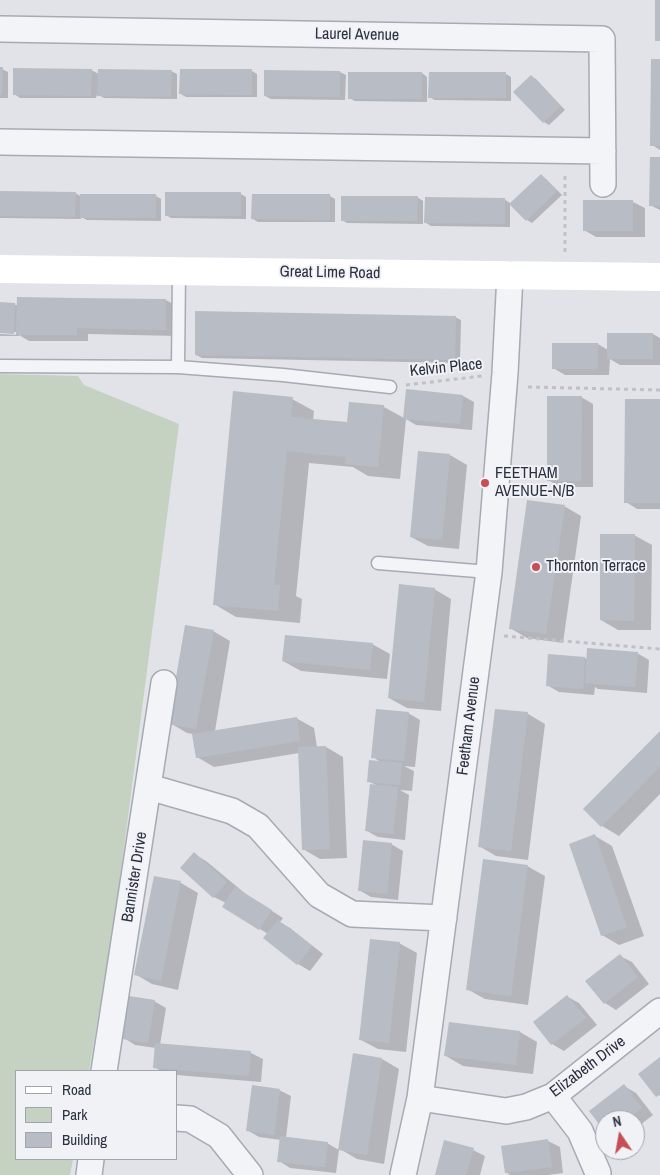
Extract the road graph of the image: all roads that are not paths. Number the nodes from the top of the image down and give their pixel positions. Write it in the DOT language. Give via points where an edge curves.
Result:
graph roads {
  1 [pos="0,29"];
  2 [pos="0,142"];
  3 [pos="603,151"];
  4 [pos="603,184"];
  5 [pos="0,269"];
  6 [pos="179,271"];
  7 [pos="510,275"];
  8 [pos="660,276"];
  9 [pos="0,366"];
  10 [pos="178,367"];
  11 [pos="390,386"];
  12 [pos="378,563"];
  13 [pos="489,572"];
  14 [pos="164,682"];
  15 [pos="148,787"];
  16 [pos="444,918"];
  17 [pos="660,1011"];
  18 [pos="104,1070"];
  19 [pos="552,1096"];
  20 [pos="420,1098"];
  21 [pos="178,1118"];
  22 [pos="91,1160"];
  23 [pos="89,1175"];
  24 [pos="250,1175"];
  25 [pos="403,1175"];
  26 [pos="598,1175"];
  1 -- 3 [label="street, Laurel Avenue" via="602,39"];
  2 -- 3 [label="street"];
  3 -- 4 [label="street, Laurel Avenue"];
  5 -- 6 [label="main road, Great Lime Road"];
  6 -- 7 [label="main road, Great Lime Road"];
  6 -- 10 [label="lane"];
  7 -- 8 [label="main road, Great Lime Road"];
  7 -- 13 [label="street, Feetham Avenue"];
  9 -- 10 [label="lane"];
  10 -- 11 [label="lane"];
  12 -- 13 [label="lane"];
  13 -- 16 [label="street, Feetham Avenue"];
  14 -- 15 [label="street, Bannister Drive"];
  15 -- 16 [label="street" via="232,811 258,826 319,895 352,914"];
  15 -- 18 [label="street, Bannister Drive"];
  16 -- 20 [label="street, Feetham Avenue"];
  17 -- 19 [label="street, Elizabeth Drive"];
  19 -- 20 [label="street, Elizabeth Drive" via="506,1111"];
  19 -- 26 [label="street" via="580,1131"];
  20 -- 25 [label="street, Feetham Avenue"];
  21 -- 24 [label="street" via="190,1119 219,1136"];
  22 -- 23 [label="street"];
}
